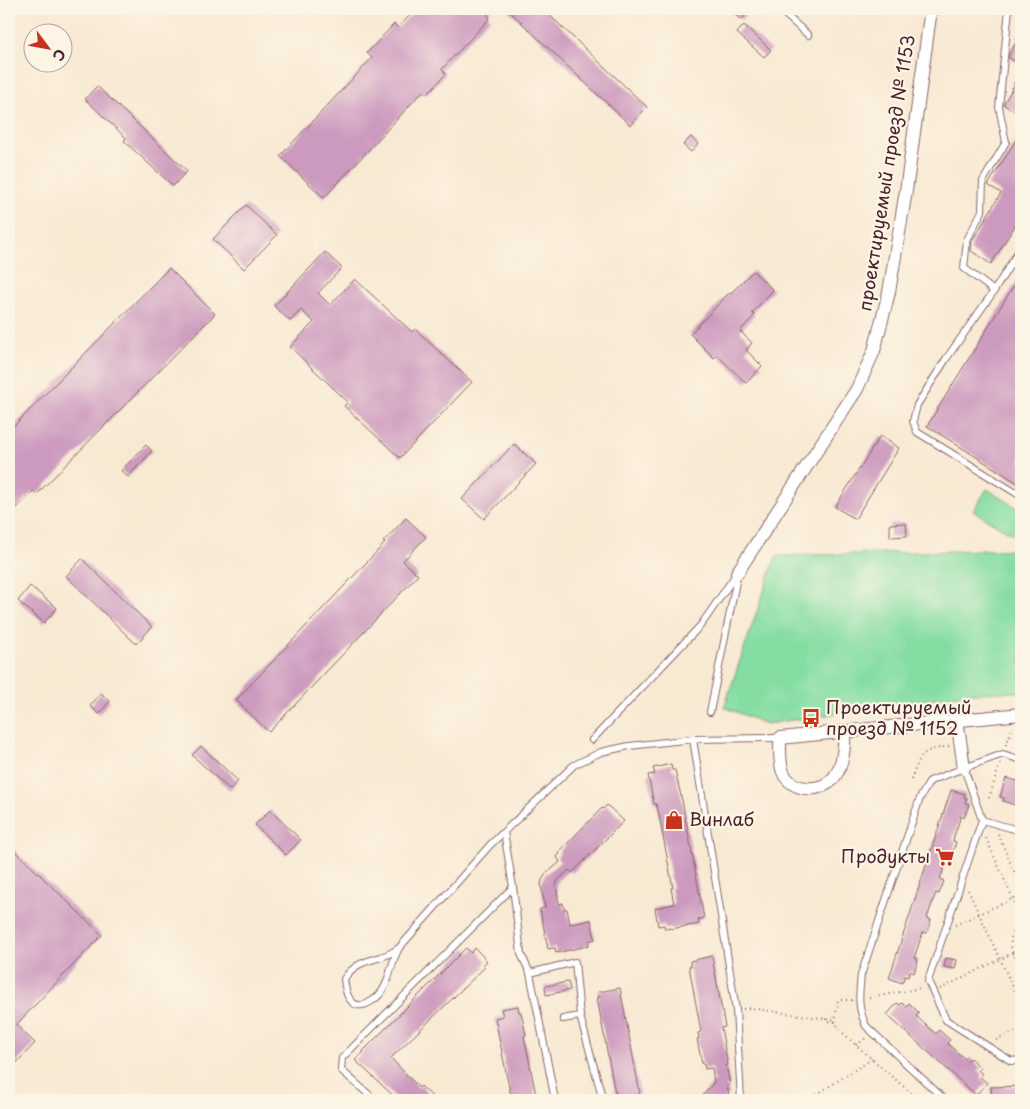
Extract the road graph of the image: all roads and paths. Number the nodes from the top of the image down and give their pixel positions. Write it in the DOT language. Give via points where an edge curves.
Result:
graph roads {
  1 [pos="779,9"];
  2 [pos="931,9"];
  3 [pos="1009,9"];
  4 [pos="808,35"];
  5 [pos="1021,247"];
  6 [pos="994,291"];
  7 [pos="1021,496"];
  8 [pos="737,573"];
  9 [pos="710,712"];
  10 [pos="1021,714"];
  11 [pos="957,719"];
  12 [pos="844,731"];
  13 [pos="780,738"];
  14 [pos="693,739"];
  15 [pos="592,740"];
  16 [pos="960,746"];
  17 [pos="1021,760"];
  18 [pos="964,768"];
  19 [pos="911,780"];
  20 [pos="981,823"];
  21 [pos="994,823"];
  22 [pos="1021,831"];
  23 [pos="504,832"];
  24 [pos="962,879"];
  25 [pos="1021,887"];
  26 [pos="513,888"];
  27 [pos="1021,895"];
  28 [pos="1012,899"];
  29 [pos="980,914"];
  30 [pos="1021,915"];
  31 [pos="946,930"];
  32 [pos="399,948"];
  33 [pos="1021,950"];
  34 [pos="1013,954"];
  35 [pos="1001,960"];
  36 [pos="1021,966"];
  37 [pos="530,973"];
  38 [pos="932,989"];
  39 [pos="858,1000"];
  40 [pos="1021,1004"];
  41 [pos="736,1010"];
  42 [pos="580,1016"];
  43 [pos="563,1019"];
  44 [pos="835,1021"];
  45 [pos="1021,1029"];
  46 [pos="866,1038"];
  47 [pos="856,1045"];
  48 [pos="986,1045"];
  49 [pos="872,1059"];
  50 [pos="1021,1060"];
  51 [pos="374,1100"];
  52 [pos="555,1100"];
  53 [pos="602,1100"];
  54 [pos="741,1100"];
  55 [pos="808,1100"];
  56 [pos="919,1100"];
  57 [pos="945,1100"];
  1 -- 4 [label="lane"];
  2 -- 8 [label="street, проектируемый проезд № 1153" via="903,209 889,292 874,351 857,389"];
  3 -- 6 [label="lane" via="999,107 1006,142 984,181 982,211 967,240 964,268"];
  5 -- 6 [label="lane"];
  6 -- 7 [label="lane" via="917,405 914,421 917,432"];
  8 -- 9 [label="lane"];
  8 -- 15 [label="lane" via="701,625"];
  10 -- 11 [label="street"];
  11 -- 12 [label="street"];
  11 -- 16 [label="street"];
  12 -- 13 [label="street"];
  12 -- 13 [label="street" via="843,752 835,776 827,784 812,788 800,787 786,777 782,770"];
  13 -- 14 [label="lane"];
  14 -- 23 [label="lane" via="628,746 601,752 574,765"];
  14 -- 41 [label="lane"];
  16 -- 18 [label="street"];
  16 -- 19 [label="path" via="928,750 921,755"];
  17 -- 18 [label="lane" via="1003,754"];
  18 -- 20 [label="lane"];
  18 -- 39 [label="lane" via="930,781 920,798 861,975"];
  20 -- 21 [label="lane"];
  20 -- 24 [label="lane"];
  20 -- 28 [label="path"];
  21 -- 22 [label="lane"];
  21 -- 25 [label="path"];
  23 -- 26 [label="lane"];
  23 -- 32 [label="lane"];
  24 -- 29 [label="path"];
  24 -- 31 [label="lane"];
  26 -- 37 [label="lane" via="521,954"];
  26 -- 51 [label="lane" via="342,1058 340,1070"];
  27 -- 28 [label="path"];
  28 -- 29 [label="path"];
  28 -- 30 [label="path"];
  29 -- 31 [label="path"];
  29 -- 35 [label="path"];
  30 -- 34 [label="path" via="1011,933"];
  31 -- 38 [label="lane" via="928,981"];
  32 -- 32 [label="lane" via="384,957 360,963 349,971 344,979 345,988 353,1002 367,1004 382,992"];
  33 -- 34 [label="path"];
  34 -- 35 [label="path"];
  34 -- 36 [label="path"];
  35 -- 38 [label="path"];
  35 -- 40 [label="path"];
  37 -- 42 [label="lane" via="575,962"];
  37 -- 52 [label="lane"];
  38 -- 39 [label="path"];
  38 -- 48 [label="lane" via="946,1020"];
  39 -- 44 [label="path" via="838,1000"];
  39 -- 57 [label="lane" via="866,1026"];
  41 -- 44 [label="path" via="750,1008"];
  41 -- 54 [label="lane"];
  42 -- 43 [label="lane"];
  42 -- 53 [label="lane"];
  44 -- 47 [label="path"];
  45 -- 48 [label="path"];
  46 -- 47 [label="path"];
  47 -- 49 [label="path"];
  48 -- 50 [label="lane" via="1011,1061"];
  49 -- 55 [label="path"];
  49 -- 56 [label="path"];
}
